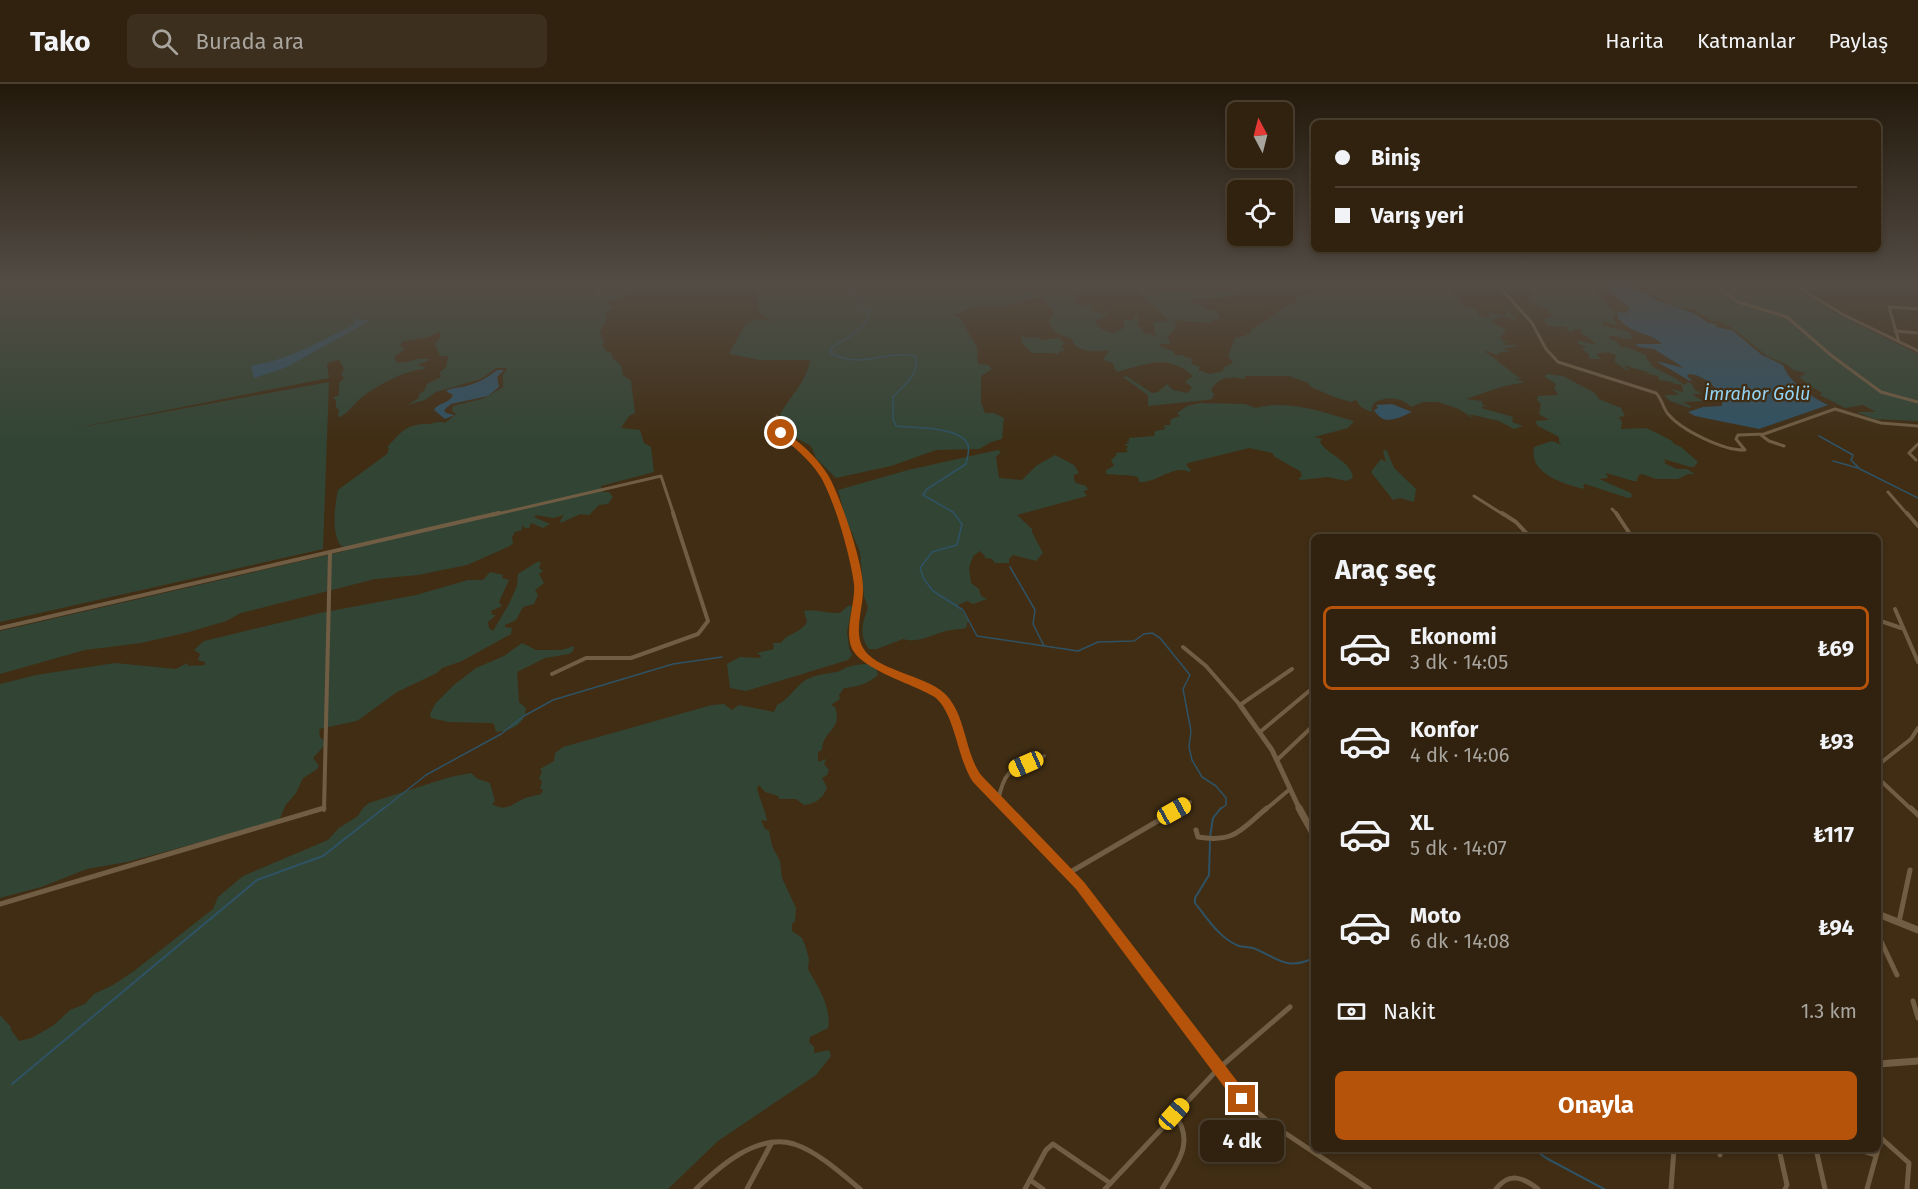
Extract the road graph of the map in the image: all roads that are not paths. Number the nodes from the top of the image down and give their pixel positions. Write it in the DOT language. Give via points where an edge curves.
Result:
graph roads {
  1 [pos="1540,337"];
  2 [pos="1810,337"];
  3 [pos="1889,337"];
  4 [pos="1898,337"];
  5 [pos="1900,342"];
  6 [pos="1918,351"];
  7 [pos="1918,402"];
  8 [pos="777,416"];
  9 [pos="1918,426"];
  10 [pos="1761,435"];
  11 [pos="1918,444"];
  12 [pos="1784,446"];
  13 [pos="1916,460"];
  14 [pos="1888,492"];
  15 [pos="1474,496"];
  16 [pos="1612,509"];
  17 [pos="1918,525"];
  18 [pos="1527,534"];
  19 [pos="1630,534"];
  20 [pos="330,553"];
  21 [pos="1895,609"];
  22 [pos="1881,621"];
  23 [pos="0,628"];
  24 [pos="1901,628"];
  25 [pos="1183,647"];
  26 [pos="1918,662"];
  27 [pos="1292,669"];
  28 [pos="552,674"];
  29 [pos="1311,690"];
  30 [pos="1240,705"];
  31 [pos="1311,728"];
  32 [pos="1918,729"];
  33 [pos="1260,732"];
  34 [pos="1044,756"];
  35 [pos="1277,760"];
  36 [pos="1881,763"];
  37 [pos="1881,781"];
  38 [pos="1290,789"];
  39 [pos="998,801"];
  40 [pos="1190,802"];
  41 [pos="1918,815"];
  42 [pos="1311,829"];
  43 [pos="1196,830"];
  44 [pos="1910,870"];
  45 [pos="1067,874"];
  46 [pos="0,904"];
  47 [pos="1881,915"];
  48 [pos="1899,922"];
  49 [pos="1918,930"];
  50 [pos="1881,941"];
  51 [pos="1897,975"];
  52 [pos="1913,1001"];
  53 [pos="1290,1007"];
  54 [pos="1918,1018"];
  55 [pos="1918,1061"];
  56 [pos="1881,1064"];
  57 [pos="1218,1069"];
  58 [pos="1174,1114"];
  59 [pos="1881,1138"];
  60 [pos="771,1143"];
  61 [pos="1311,1150"];
  62 [pos="1314,1152"];
  63 [pos="1674,1152"];
  64 [pos="1780,1152"];
  65 [pos="1817,1152"];
  66 [pos="1877,1152"];
  67 [pos="1030,1180"];
  68 [pos="1110,1183"];
  69 [pos="1786,1187"];
  70 [pos="696,1189"];
  71 [pos="747,1189"];
  72 [pos="860,1189"];
  73 [pos="1025,1189"];
  74 [pos="1043,1189"];
  75 [pos="1105,1189"];
  76 [pos="1162,1189"];
  77 [pos="1369,1189"];
  78 [pos="1496,1189"];
  79 [pos="1538,1189"];
  80 [pos="1671,1189"];
  81 [pos="1793,1189"];
  82 [pos="1825,1189"];
  83 [pos="1867,1189"];
  84 [pos="1907,1189"];
  1 -- 10 [label="street" via="1562,364 1656,393 1666,412 1677,422 1728,448 1745,450 1736,439 1738,435"];
  2 -- 7 [label="street" via="1881,392"];
  3 -- 5 [label="street"];
  4 -- 5 [label="street"];
  5 -- 6 [label="street"];
  8 -- 39 [label="street" via="776,425 781,433 802,449 824,477 843,524 859,586 855,637 858,649 870,661 940,695 952,713 970,768"];
  9 -- 10 [label="street" via="1881,423 1835,409"];
  10 -- 12 [label="street"];
  11 -- 13 [label="street" via="1909,453"];
  14 -- 17 [label="street"];
  15 -- 18 [label="street" via="1516,522"];
  16 -- 19 [label="street"];
  20 -- 23 [label="street"];
  20 -- 28 [label="street" via="661,476 708,621 698,634 631,658 586,658"];
  20 -- 46 [label="street" via="324,810"];
  21 -- 24 [label="street"];
  22 -- 24 [label="street"];
  24 -- 26 [label="street"];
  25 -- 30 [label="street" via="1206,666"];
  27 -- 30 [label="street"];
  29 -- 33 [label="street"];
  30 -- 33 [label="street"];
  31 -- 35 [label="street"];
  32 -- 36 [label="street"];
  33 -- 35 [label="street"];
  34 -- 39 [label="street" via="1008,772"];
  35 -- 38 [label="street"];
  37 -- 41 [label="street"];
  38 -- 42 [label="street"];
  38 -- 43 [label="street" via="1236,834 1215,840 1198,837"];
  39 -- 45 [label="street"];
  40 -- 45 [label="street"];
  44 -- 48 [label="street"];
  45 -- 57 [label="street"];
  47 -- 48 [label="street"];
  48 -- 49 [label="street"];
  50 -- 51 [label="street"];
  52 -- 54 [label="street"];
  53 -- 57 [label="street"];
  55 -- 56 [label="street"];
  57 -- 58 [label="street"];
  57 -- 61 [label="street" via="1242,1099"];
  58 -- 68 [label="street"];
  58 -- 76 [label="street" via="1186,1134 1185,1144"];
  59 -- 84 [label="street" via="1909,1163"];
  60 -- 70 [label="street" via="742,1152"];
  60 -- 71 [label="street"];
  60 -- 72 [label="street" via="792,1143"];
  62 -- 77 [label="street"];
  63 -- 80 [label="street"];
  64 -- 69 [label="street"];
  65 -- 82 [label="street"];
  66 -- 83 [label="street"];
  67 -- 68 [label="street" via="1053,1144"];
  67 -- 73 [label="street"];
  67 -- 74 [label="street"];
  68 -- 75 [label="street"];
  69 -- 81 [label="street"];
  78 -- 79 [label="street" via="1503,1179 1514,1176"];
}
